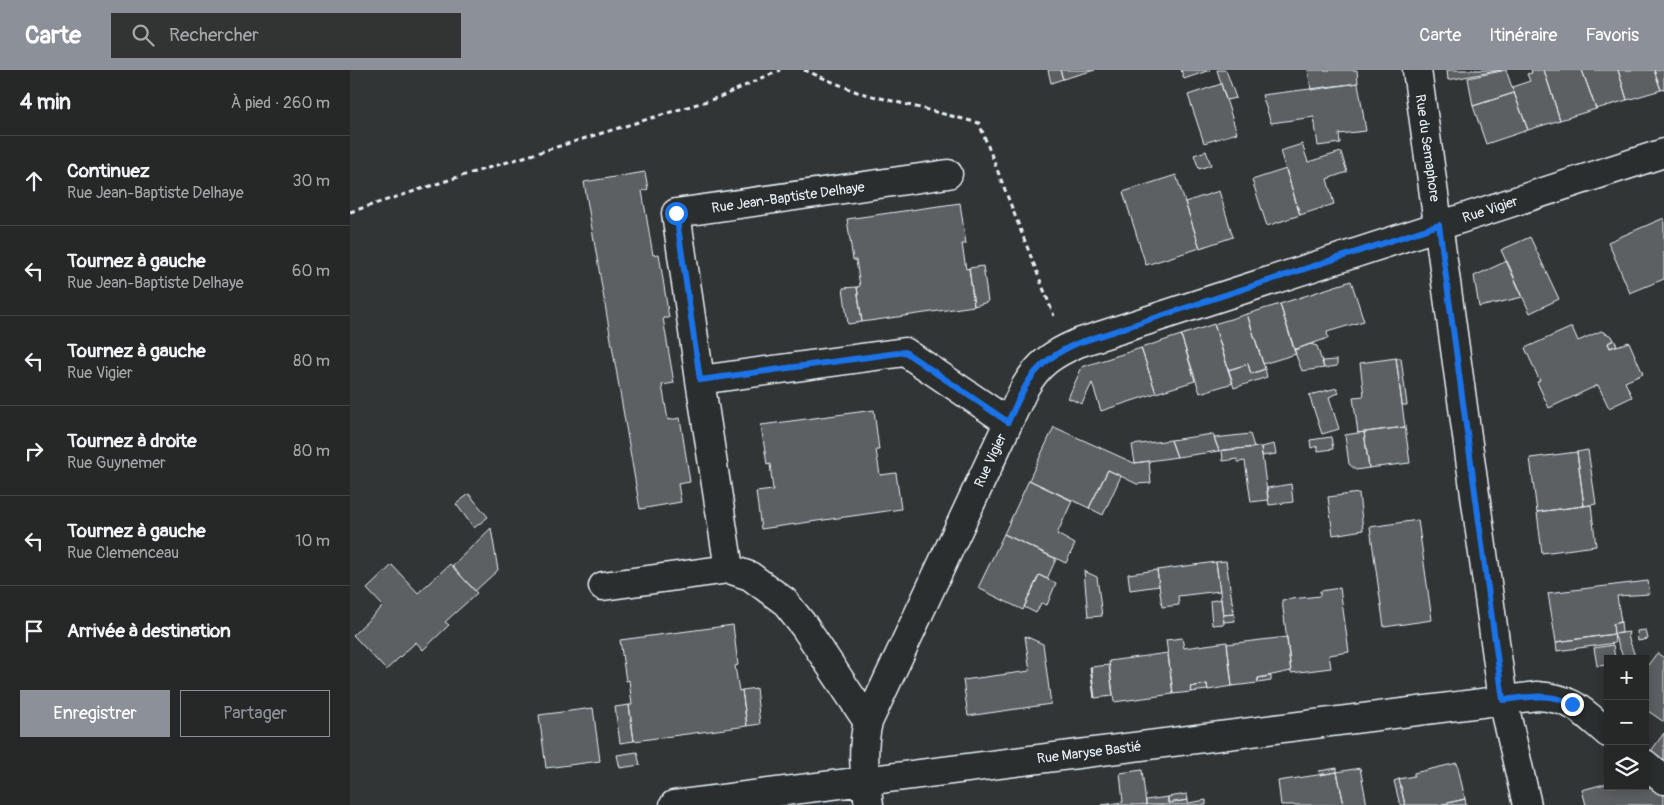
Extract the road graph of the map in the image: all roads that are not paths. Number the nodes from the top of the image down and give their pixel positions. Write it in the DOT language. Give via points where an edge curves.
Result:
graph roads {
  1 [pos="1417,70"];
  2 [pos="1664,153"];
  3 [pos="948,174"];
  4 [pos="1439,225"];
  5 [pos="700,380"];
  6 [pos="1008,422"];
  7 [pos="729,569"];
  8 [pos="603,586"];
  9 [pos="1503,700"];
  10 [pos="868,722"];
  11 [pos="1604,730"];
  12 [pos="1649,767"];
  13 [pos="1664,780"];
  14 [pos="867,792"];
  15 [pos="674,805"];
  16 [pos="1527,805"];
  1 -- 4 [label="street, Rue du Semaphore"];
  2 -- 4 [label="street, Rue Vigier"];
  3 -- 5 [label="street, Rue Jean-Baptiste Delhaye" via="676,213"];
  4 -- 6 [label="street, Rue Vigier" via="1078,343 1046,360 1033,373"];
  4 -- 9 [label="street, Rue du Semaphore"];
  5 -- 6 [label="street" via="905,352"];
  5 -- 7 [label="street, Rue Jean-Baptiste Delhaye"];
  6 -- 10 [label="street, Rue Vigier"];
  7 -- 8 [label="street"];
  7 -- 10 [label="street" via="750,576 784,601"];
  9 -- 11 [label="street, Rue Maryse Bastié" via="1537,696 1564,699"];
  9 -- 14 [label="street, Rue Maryse Bastié"];
  9 -- 16 [label="street, Rue du Semaphore"];
  10 -- 14 [label="street, Rue Vigier" via="864,738"];
  12 -- 13 [label="street"];
  14 -- 15 [label="street, Rue Maryse Bastié"];
}
